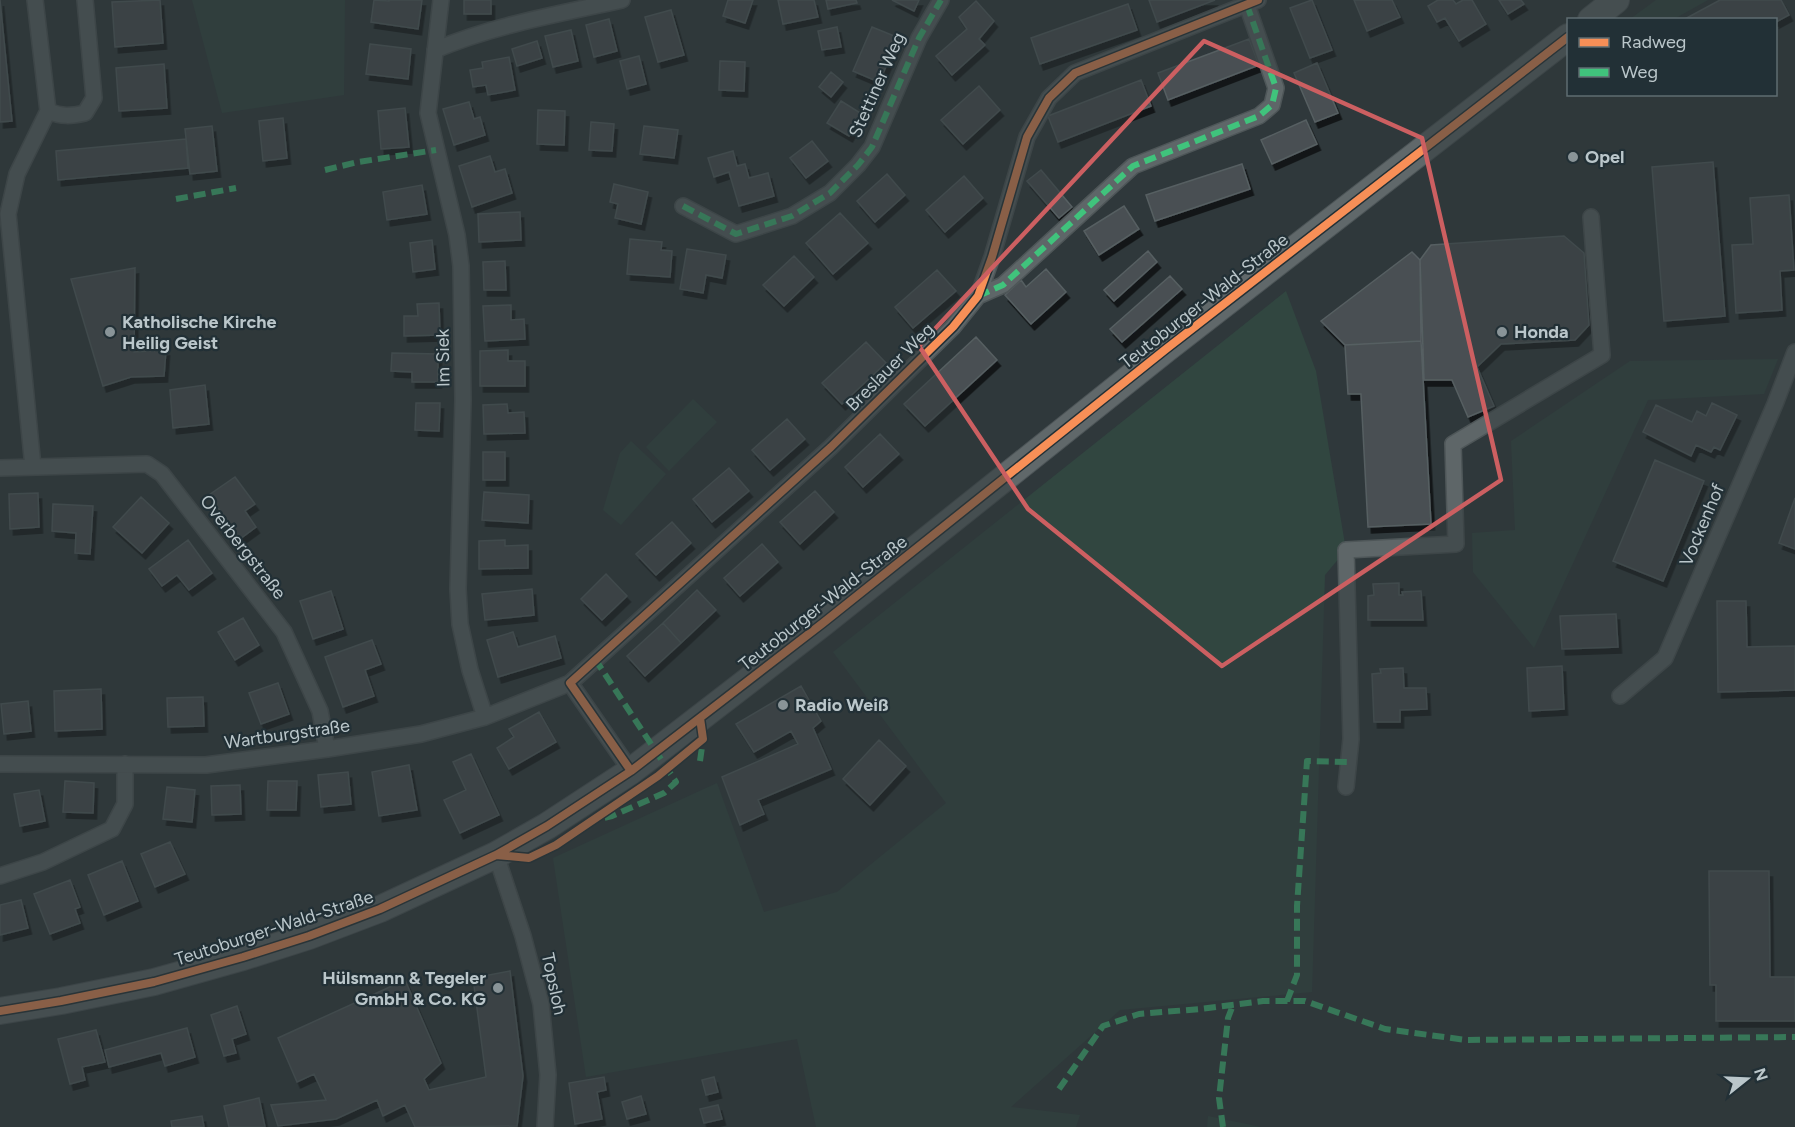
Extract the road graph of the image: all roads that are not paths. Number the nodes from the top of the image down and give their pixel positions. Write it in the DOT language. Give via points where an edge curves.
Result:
graph roads {
  1 [pos="35,0"];
  2 [pos="85,0"];
  3 [pos="441,0"];
  4 [pos="622,0"];
  5 [pos="941,0"];
  6 [pos="1616,0"];
  7 [pos="1253,2"];
  8 [pos="1594,18"];
  9 [pos="1567,39"];
  10 [pos="435,50"];
  11 [pos="48,111"];
  12 [pos="683,206"];
  13 [pos="1591,217"];
  14 [pos="978,296"];
  15 [pos="1795,352"];
  16 [pos="33,467"];
  17 [pos="0,468"];
  18 [pos="570,683"];
  19 [pos="1620,696"];
  20 [pos="485,717"];
  21 [pos="327,749"];
  22 [pos="0,764"];
  23 [pos="125,764"];
  24 [pos="631,771"];
  25 [pos="1346,787"];
  26 [pos="496,855"];
  27 [pos="0,876"];
  28 [pos="0,1011"];
  29 [pos="545,1127"];
  1 -- 11 [label="street"];
  2 -- 11 [label="street" via="94,98 85,113 70,117"];
  3 -- 10 [label="street, Im Siek"];
  4 -- 10 [label="street" via="517,23"];
  5 -- 12 [label="street, Stettiner Weg" via="919,38 872,147 830,193 792,216 736,234"];
  6 -- 8 [label="main road"];
  7 -- 14 [label="street, Breslauer Weg" via="1075,73 1048,98 1027,137"];
  7 -- 14 [label="street" via="1276,88 1272,105 1259,116 1133,166 1003,285"];
  9 -- 24 [label="main road, Teutoburger-Wald-Straße"];
  10 -- 20 [label="street, Im Siek" via="428,113 461,266 460,624"];
  11 -- 16 [label="street" via="16,174 8,214"];
  13 -- 25 [label="street" via="1602,355 1453,444 1456,544 1346,550 1351,739"];
  14 -- 18 [label="street, Breslauer Weg" via="953,327 831,447"];
  15 -- 19 [label="street, Vockenhof" via="1665,658"];
  16 -- 17 [label="street, Overbergstraße"];
  16 -- 21 [label="street, Overbergstraße" via="147,464 162,474 284,632 320,711"];
  18 -- 20 [label="street, Wartburgstraße"];
  18 -- 24 [label="street"];
  20 -- 21 [label="street, Wartburgstraße" via="421,734"];
  21 -- 23 [label="street, Wartburgstraße" via="206,765"];
  22 -- 23 [label="street, Wartburgstraße"];
  23 -- 27 [label="street" via="125,804 112,829 44,862"];
  24 -- 26 [label="main road, Teutoburger-Wald-Straße"];
  26 -- 28 [label="main road, Teutoburger-Wald-Straße" via="380,909 243,957 154,982"];
  26 -- 29 [label="street, Topsloh" via="541,1004 548,1075"];
}
